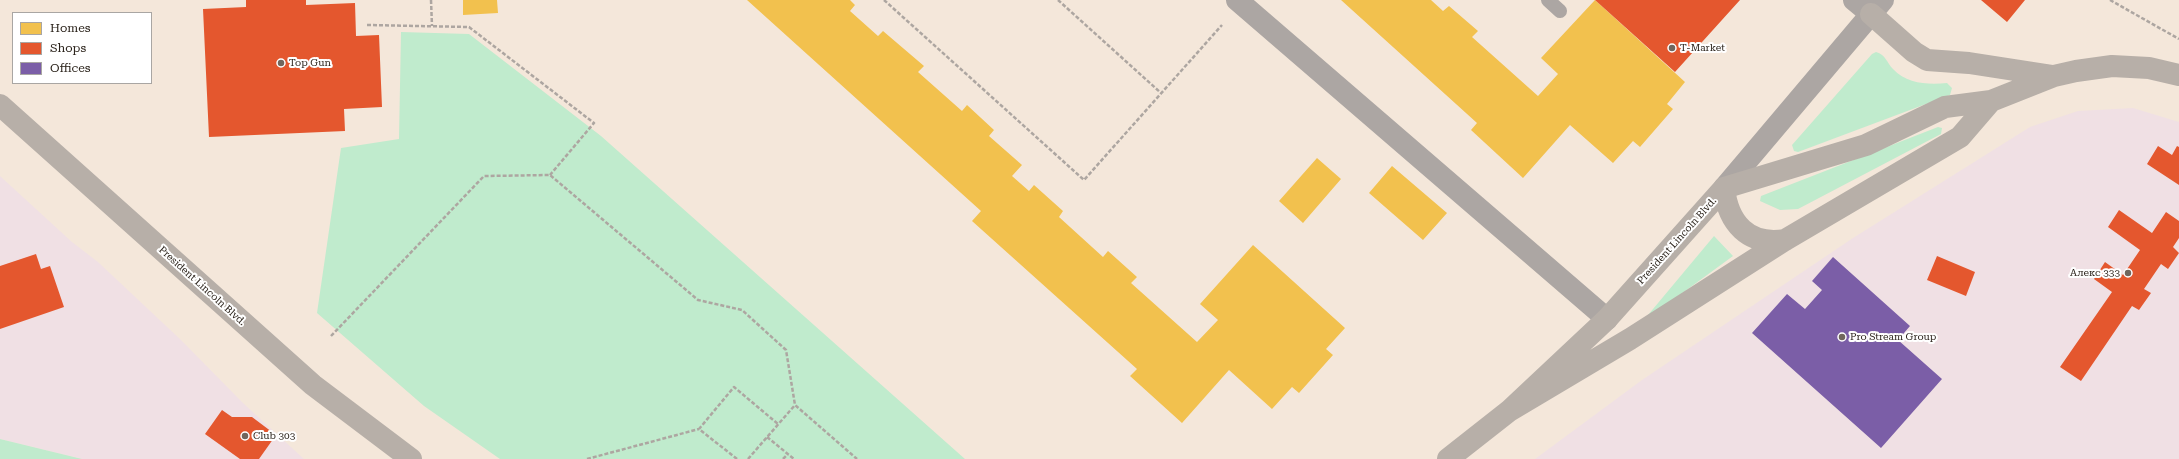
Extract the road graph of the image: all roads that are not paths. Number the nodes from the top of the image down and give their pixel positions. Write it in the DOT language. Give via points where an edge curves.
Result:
graph roads {
  1 [pos="1548,0"];
  2 [pos="1854,0"];
  3 [pos="1239,2"];
  4 [pos="1877,7"];
  5 [pos="1560,11"];
  6 [pos="2179,75"];
  7 [pos="2054,76"];
  8 [pos="1991,101"];
  9 [pos="0,105"];
  10 [pos="1724,188"];
  11 [pos="1785,240"];
  12 [pos="1607,319"];
  13 [pos="1510,411"];
  14 [pos="411,459"];
  15 [pos="1448,459"];
  1 -- 5 [label="lane"];
  2 -- 4 [label="street"];
  3 -- 12 [label="street"];
  4 -- 7 [label="street" via="1914,52 1927,60 1969,63"];
  4 -- 10 [label="street, President Lincoln Blvd."];
  6 -- 7 [label="street" via="2149,68 2112,66"];
  7 -- 8 [label="street"];
  8 -- 10 [label="street" via="1945,107 1866,145"];
  8 -- 11 [label="street" via="1960,137"];
  9 -- 14 [label="street, President Lincoln Blvd." via="301,375"];
  10 -- 11 [label="street" via="1725,203 1729,212 1746,234 1772,243"];
  10 -- 12 [label="street, President Lincoln Blvd."];
  11 -- 13 [label="street" via="1630,339"];
  12 -- 13 [label="street, President Lincoln Blvd."];
  13 -- 15 [label="street, President Lincoln Blvd."];
}
